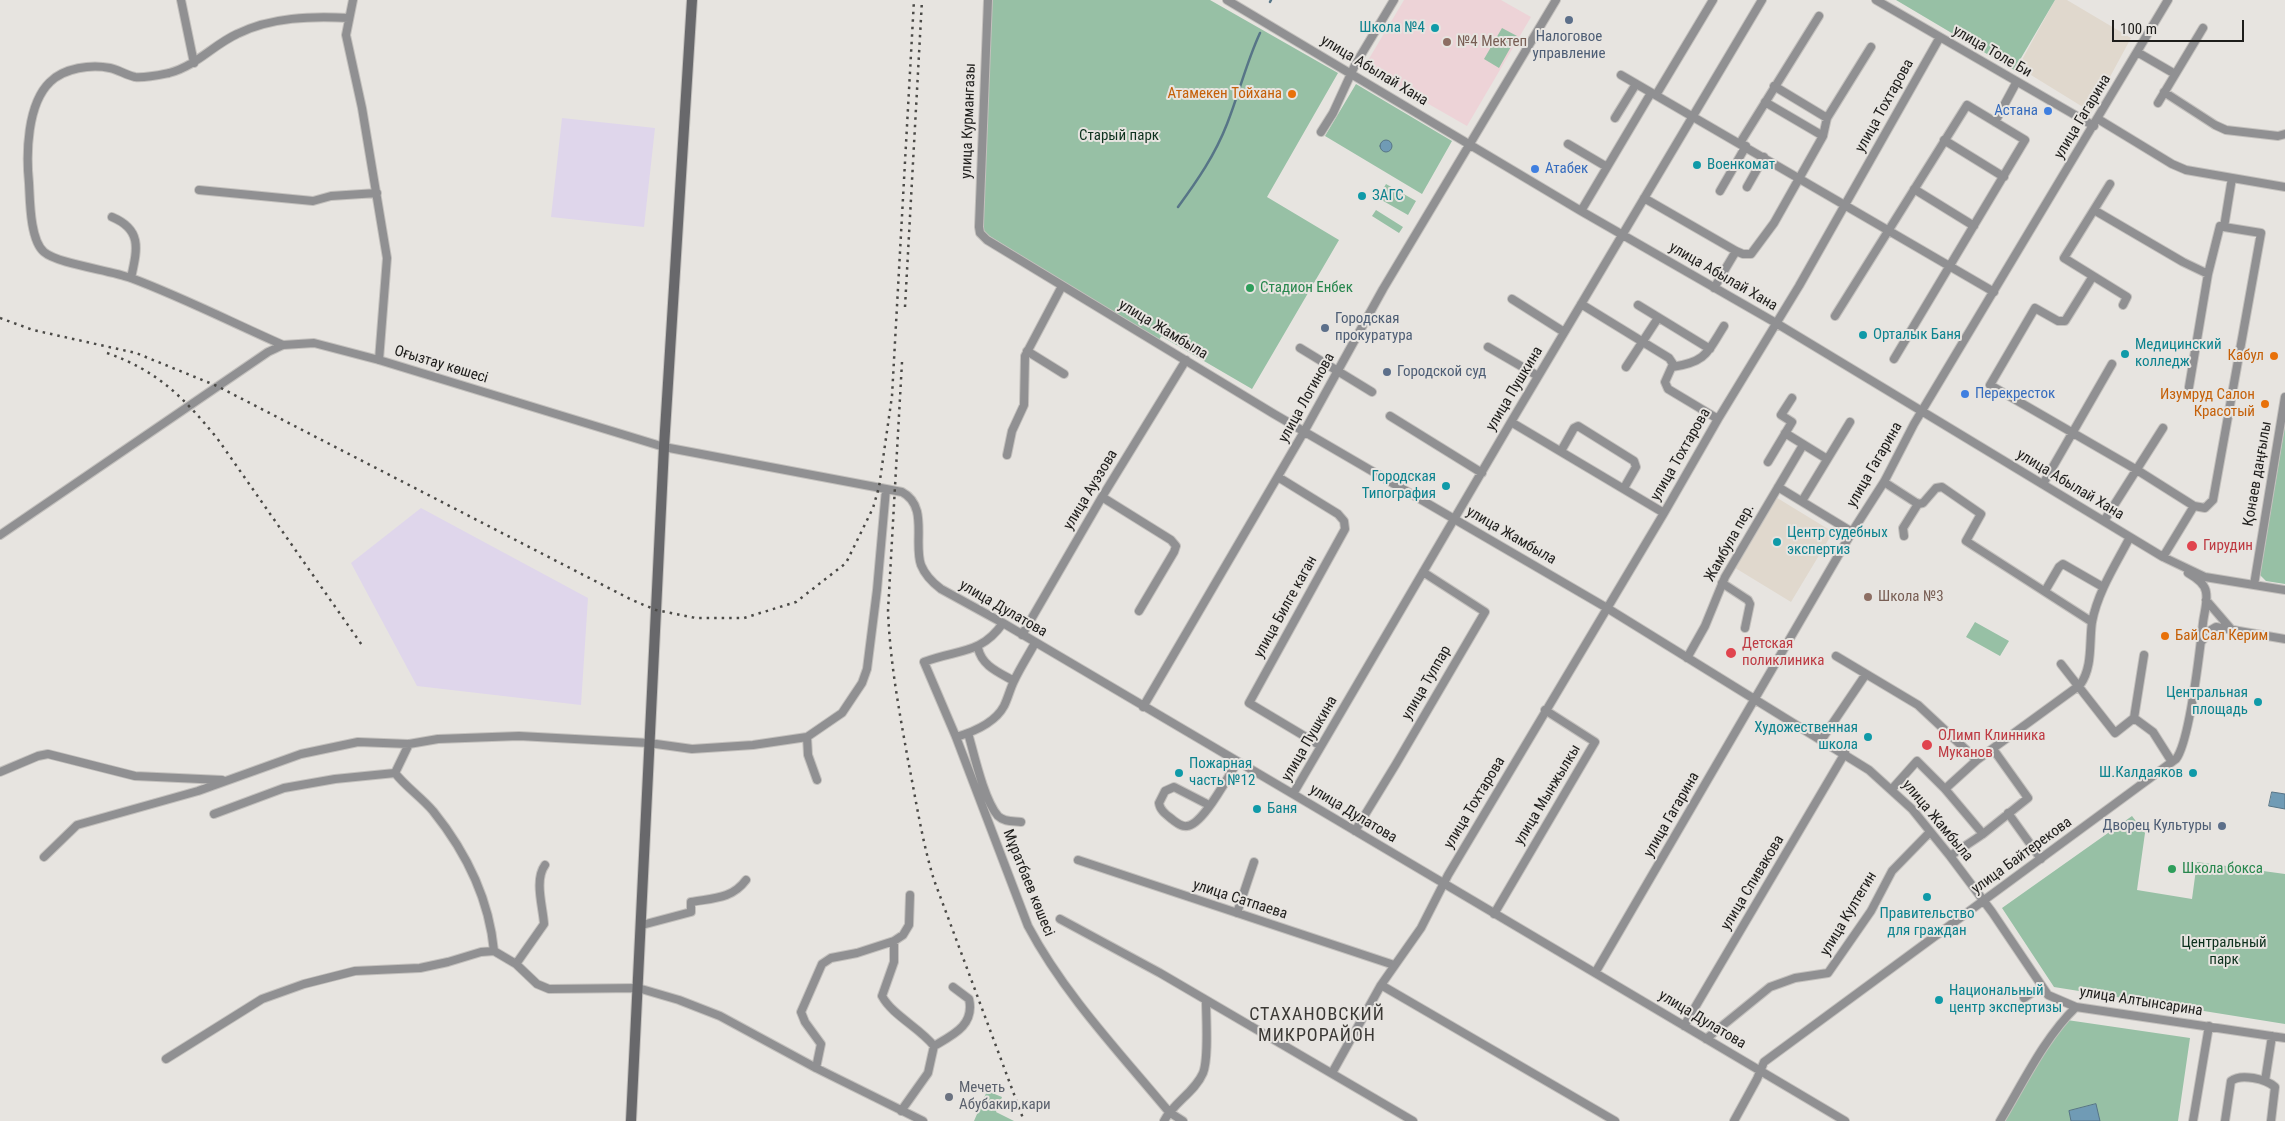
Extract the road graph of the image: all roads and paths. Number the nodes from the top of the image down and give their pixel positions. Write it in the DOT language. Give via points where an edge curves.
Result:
graph roads {
  1 [pos="181,0"];
  2 [pos="353,0"];
  3 [pos="692,0"];
  4 [pos="988,0"];
  5 [pos="1227,0"];
  6 [pos="1394,0"];
  7 [pos="1713,0"];
  8 [pos="1762,0"];
  9 [pos="1876,0"];
  10 [pos="2168,0"];
  11 [pos="1554,1"];
  12 [pos="1819,16"];
  13 [pos="348,18"];
  14 [pos="2203,28"];
  15 [pos="1940,37"];
  16 [pos="1871,47"];
  17 [pos="2137,52"];
  18 [pos="194,63"];
  19 [pos="1351,74"];
  20 [pos="2175,74"];
  21 [pos="1620,75"];
  22 [pos="2016,83"];
  23 [pos="1636,84"];
  24 [pos="1774,86"];
  25 [pos="2164,92"];
  26 [pos="1653,94"];
  27 [pos="1765,102"];
  28 [pos="2158,103"];
  29 [pos="1691,116"];
  30 [pos="1615,118"];
  31 [pos="1827,118"];
  32 [pos="2098,119"];
  33 [pos="1995,122"];
  34 [pos="2094,126"];
  35 [pos="1321,132"];
  36 [pos="2285,134"];
  37 [pos="1823,136"];
  38 [pos="1944,140"];
  39 [pos="1470,144"];
  40 [pos="1568,144"];
  41 [pos="1743,145"];
  42 [pos="1764,157"];
  43 [pos="1607,167"];
  44 [pos="1800,177"];
  45 [pos="2004,177"];
  46 [pos="2232,178"];
  47 [pos="2110,184"];
  48 [pos="2285,185"];
  49 [pos="1747,187"];
  50 [pos="1914,189"];
  51 [pos="199,190"];
  52 [pos="1720,191"];
  53 [pos="377,193"];
  54 [pos="1644,198"];
  55 [pos="1845,204"];
  56 [pos="2094,210"];
  57 [pos="1581,211"];
  58 [pos="112,217"];
  59 [pos="1974,226"];
  60 [pos="2220,226"];
  61 [pos="1887,229"];
  62 [pos="1623,234"];
  63 [pos="987,240"];
  64 [pos="1736,251"];
  65 [pos="1949,267"];
  66 [pos="2208,274"];
  67 [pos="2092,276"];
  68 [pos="132,278"];
  69 [pos="1062,286"];
  70 [pos="1714,288"];
  71 [pos="1994,292"];
  72 [pos="1512,299"];
  73 [pos="1581,304"];
  74 [pos="1638,305"];
  75 [pos="2123,305"];
  76 [pos="1834,316"];
  77 [pos="1658,318"];
  78 [pos="1776,324"];
  79 [pos="1724,326"];
  80 [pos="1564,332"];
  81 [pos="1642,341"];
  82 [pos="283,344"];
  83 [pos="1488,347"];
  84 [pos="1300,348"];
  85 [pos="1710,349"];
  86 [pos="1027,351"];
  87 [pos="1894,359"];
  88 [pos="379,360"];
  89 [pos="1186,360"];
  90 [pos="2112,364"];
  91 [pos="1626,367"];
  92 [pos="1672,367"];
  93 [pos="1338,372"];
  94 [pos="1064,374"];
  95 [pos="1538,376"];
  96 [pos="2189,387"];
  97 [pos="1372,392"];
  98 [pos="2285,397"];
  99 [pos="1792,398"];
  100 [pos="1922,412"];
  101 [pos="1390,416"];
  102 [pos="1718,419"];
  103 [pos="1511,422"];
  104 [pos="1850,422"];
  105 [pos="2163,428"];
  106 [pos="1305,430"];
  107 [pos="1785,433"];
  108 [pos="2072,435"];
  109 [pos="1803,444"];
  110 [pos="664,447"];
  111 [pos="1561,451"];
  112 [pos="1007,455"];
  113 [pos="1827,459"];
  114 [pos="1768,462"];
  115 [pos="2138,470"];
  116 [pos="1482,473"];
  117 [pos="1278,477"];
  118 [pos="1884,482"];
  119 [pos="2043,484"];
  120 [pos="1778,487"];
  121 [pos="886,488"];
  122 [pos="1624,488"];
  123 [pos="902,492"];
  124 [pos="1102,497"];
  125 [pos="1802,501"];
  126 [pos="1918,504"];
  127 [pos="2194,506"];
  128 [pos="1664,513"];
  129 [pos="1454,519"];
  130 [pos="2104,521"];
  131 [pos="1852,532"];
  132 [pos="0,535"];
  133 [pos="1904,536"];
  134 [pos="2130,537"];
  135 [pos="2163,557"];
  136 [pos="2175,564"];
  137 [pos="1423,572"];
  138 [pos="1722,583"];
  139 [pos="2254,585"];
  140 [pos="2104,587"];
  141 [pos="2285,590"];
  142 [pos="2045,591"];
  143 [pos="2206,600"];
  144 [pos="1607,608"];
  145 [pos="1139,611"];
  146 [pos="2092,622"];
  147 [pos="1003,623"];
  148 [pos="1745,628"];
  149 [pos="2231,629"];
  150 [pos="1022,635"];
  151 [pos="2285,639"];
  152 [pos="2201,642"];
  153 [pos="1035,644"];
  154 [pos="978,648"];
  155 [pos="2144,654"];
  156 [pos="1836,656"];
  157 [pos="1687,658"];
  158 [pos="2061,664"];
  159 [pos="1866,674"];
  160 [pos="1014,681"];
  161 [pos="2080,685"];
  162 [pos="1756,698"];
  163 [pos="1143,707"];
  164 [pos="1545,710"];
  165 [pos="2134,718"];
  166 [pos="968,733"];
  167 [pos="807,737"];
  168 [pos="956,737"];
  169 [pos="1822,739"];
  170 [pos="650,743"];
  171 [pos="409,744"];
  172 [pos="1321,746"];
  173 [pos="1992,749"];
  174 [pos="1846,753"];
  175 [pos="1977,760"];
  176 [pos="2172,762"];
  177 [pos="1238,763"];
  178 [pos="0,772"];
  179 [pos="395,773"];
  180 [pos="227,780"];
  181 [pos="817,780"];
  182 [pos="1892,789"];
  183 [pos="1946,789"];
  184 [pos="1293,794"];
  185 [pos="1210,805"];
  186 [pos="2008,813"];
  187 [pos="214,814"];
  188 [pos="1021,822"];
  189 [pos="1355,831"];
  190 [pos="1930,832"];
  191 [pos="1983,834"];
  192 [pos="1950,856"];
  193 [pos="44,857"];
  194 [pos="2041,859"];
  195 [pos="1078,860"];
  196 [pos="1254,862"];
  197 [pos="545,866"];
  198 [pos="746,880"];
  199 [pos="1443,885"];
  200 [pos="910,895"];
  201 [pos="1984,902"];
  202 [pos="1237,913"];
  203 [pos="1494,914"];
  204 [pos="1060,919"];
  205 [pos="642,925"];
  206 [pos="894,941"];
  207 [pos="494,951"];
  208 [pos="516,964"];
  209 [pos="1394,965"];
  210 [pos="1595,973"];
  211 [pos="1380,985"];
  212 [pos="953,986"];
  213 [pos="2042,986"];
  214 [pos="638,988"];
  215 [pos="2024,998"];
  216 [pos="1206,1000"];
  217 [pos="2076,1007"];
  218 [pos="1684,1026"];
  219 [pos="2209,1026"];
  220 [pos="2272,1036"];
  221 [pos="2285,1038"];
  222 [pos="1706,1039"];
  223 [pos="934,1046"];
  224 [pos="166,1059"];
  225 [pos="816,1068"];
  226 [pos="1759,1070"];
  227 [pos="1332,1073"];
  228 [pos="2265,1081"];
  229 [pos="901,1111"];
  230 [pos="1169,1112"];
  231 [pos="631,1121"];
  232 [pos="923,1121"];
  233 [pos="1164,1121"];
  234 [pos="1183,1121"];
  235 [pos="1412,1121"];
  236 [pos="1615,1121"];
  237 [pos="1734,1121"];
  238 [pos="1844,1121"];
  239 [pos="2000,1121"];
  240 [pos="2193,1121"];
  241 [pos="2225,1121"];
  242 [pos="2271,1121"];
  1 -- 18 [label="street"];
  2 -- 13 [label="street"];
  3 -- 110 [label="street"];
  4 -- 63 [label="street, улица Курмангазы" via="979,227"];
  5 -- 19 [label="street, улица Абылай Хана"];
  6 -- 19 [label="street"];
  7 -- 26 [label="street"];
  8 -- 29 [label="street, улица Пушкина"];
  9 -- 15 [label="street, улица Толе Би"];
  10 -- 17 [label="street, улица Гагарина"];
  11 -- 39 [label="street, улица Логинова"];
  12 -- 24 [label="street"];
  13 -- 18 [label="street" via="312,16 273,23 237,34"];
  13 -- 53 [label="street" via="346,35"];
  14 -- 20 [label="street"];
  15 -- 22 [label="street, улица Толе Би"];
  15 -- 55 [label="street, улица Тохтарова"];
  16 -- 31 [label="street"];
  17 -- 20 [label="street"];
  17 -- 32 [label="street, улица Гагарина"];
  18 -- 68 [label="street" via="170,73 136,77 99,66 87,66 57,76 45,88 31,124 26,150 32,222 38,244 49,255"];
  19 -- 35 [label="street"];
  19 -- 39 [label="street, улица Абылай Хана"];
  20 -- 25 [label="street"];
  21 -- 23 [label="street"];
  22 -- 33 [label="street"];
  22 -- 34 [label="street, улица Толе Би"];
  23 -- 26 [label="street"];
  23 -- 30 [label="street"];
  24 -- 27 [label="street"];
  24 -- 31 [label="street"];
  25 -- 28 [label="street"];
  25 -- 36 [label="street" via="2226,130"];
  26 -- 29 [label="street"];
  26 -- 43 [label="street"];
  27 -- 37 [label="street"];
  27 -- 41 [label="street"];
  29 -- 41 [label="street"];
  29 -- 54 [label="street, улица Пушкина"];
  31 -- 37 [label="street"];
  32 -- 34 [label="street, улица Гагарина"];
  32 -- 46 [label="street" via="2172,164 2186,170"];
  33 -- 38 [label="street" via="1967,105"];
  33 -- 45 [label="street" via="2025,140"];
  34 -- 71 [label="street, улица Гагарина"];
  37 -- 44 [label="street"];
  38 -- 45 [label="street"];
  38 -- 50 [label="street"];
  39 -- 57 [label="street, улица Абылай Хана"];
  39 -- 93 [label="street, улица Логинова" via="1383,289"];
  40 -- 43 [label="street"];
  41 -- 42 [label="street"];
  41 -- 52 [label="street"];
  42 -- 44 [label="street"];
  42 -- 49 [label="street"];
  43 -- 57 [label="street"];
  44 -- 55 [label="street"];
  44 -- 64 [label="street" via="1753,252 1747,255"];
  45 -- 59 [label="street"];
  46 -- 48 [label="street"];
  46 -- 127 [label="street" via="2224,227 2261,233 2213,500 2205,508"];
  47 -- 56 [label="street"];
  50 -- 59 [label="street"];
  50 -- 61 [label="street"];
  51 -- 53 [label="street" via="312,201 331,196"];
  53 -- 88 [label="street" via="387,258"];
  54 -- 62 [label="street, улица Пушкина"];
  54 -- 64 [label="street"];
  55 -- 61 [label="street"];
  55 -- 78 [label="street, улица Тохтарова"];
  56 -- 66 [label="street"];
  56 -- 67 [label="street" via="2064,258"];
  57 -- 62 [label="street, улица Абылай Хана"];
  58 -- 68 [label="street" via="128,226 137,244"];
  59 -- 65 [label="street"];
  60 -- 66 [label="street"];
  61 -- 65 [label="street"];
  61 -- 76 [label="street"];
  62 -- 70 [label="street, улица Абылай Хана"];
  62 -- 73 [label="street, улица Пушкина"];
  63 -- 69 [label="street, улица Жамбыла"];
  64 -- 70 [label="street"];
  65 -- 71 [label="street"];
  65 -- 87 [label="street"];
  66 -- 96 [label="street"];
  67 -- 75 [label="street" via="2127,297"];
  67 -- 108 [label="street" via="2065,321 2058,321 2035,308 1990,385"];
  68 -- 82 [label="street"];
  69 -- 86 [label="street"];
  69 -- 89 [label="street, улица Жамбыла"];
  70 -- 78 [label="street, улица Абылай Хана"];
  71 -- 100 [label="street, улица Гагарина"];
  72 -- 80 [label="street"];
  73 -- 80 [label="street, улица Пушкина"];
  73 -- 81 [label="street"];
  74 -- 77 [label="street"];
  77 -- 81 [label="street"];
  77 -- 85 [label="street"];
  78 -- 100 [label="street, улица Абылай Хана"];
  78 -- 102 [label="street, улица Тохтарова"];
  79 -- 85 [label="street"];
  80 -- 95 [label="street, улица Пушкина"];
  81 -- 91 [label="street"];
  81 -- 92 [label="street" via="1669,358"];
  82 -- 88 [label="street, Оғызтау көшесі" via="314,343"];
  82 -- 132 [label="street, Оғызтау көшесі"];
  83 -- 95 [label="street"];
  84 -- 93 [label="street"];
  85 -- 92 [label="street" via="1692,364"];
  86 -- 94 [label="street"];
  86 -- 112 [label="street" via="1024,405 1012,431"];
  88 -- 110 [label="street, Оғызтау көшесі"];
  89 -- 106 [label="street, улица Жамбыла"];
  89 -- 124 [label="street, улица Ауэзова"];
  90 -- 108 [label="street"];
  92 -- 102 [label="street" via="1665,382 1668,389"];
  93 -- 97 [label="street"];
  93 -- 106 [label="street, улица Логинова"];
  95 -- 103 [label="street, улица Пушкина"];
  98 -- 139 [label="street, Қонаев даңғылы"];
  99 -- 107 [label="street" via="1781,415 1792,422"];
  100 -- 118 [label="street, улица Гагарина"];
  100 -- 119 [label="street, улица Абылай Хана"];
  101 -- 116 [label="street"];
  102 -- 128 [label="street, улица Тохтарова"];
  103 -- 111 [label="street"];
  103 -- 116 [label="street, улица Пушкина"];
  104 -- 113 [label="street"];
  105 -- 115 [label="street"];
  106 -- 117 [label="street, улица Логинова"];
  106 -- 129 [label="street, улица Жамбыла"];
  107 -- 109 [label="street"];
  107 -- 114 [label="street"];
  108 -- 115 [label="street"];
  108 -- 119 [label="street"];
  109 -- 113 [label="street"];
  109 -- 120 [label="street, Жамбула пер."];
  110 -- 121 [label="street, Оғызтау көшесі"];
  110 -- 170 [label="street"];
  111 -- 122 [label="street"];
  111 -- 122 [label="street" via="1578,426 1634,461 1636,467"];
  113 -- 125 [label="street"];
  115 -- 127 [label="street"];
  115 -- 130 [label="street"];
  116 -- 129 [label="street, улица Пушкина"];
  117 -- 163 [label="street, улица Логинова"];
  117 -- 172 [label="street, улица Билге каган" via="1338,514 1345,529 1250,703"];
  118 -- 126 [label="street"];
  118 -- 131 [label="street, улица Гагарина"];
  119 -- 130 [label="street, улица Абылай Хана"];
  120 -- 125 [label="street"];
  120 -- 138 [label="street, Жамбула пер."];
  121 -- 123 [label="street, Оғызтау көшесі"];
  121 -- 167 [label="street" via="867,669 862,683 842,713"];
  122 -- 128 [label="street"];
  123 -- 147 [label="street, улица Дулатова" via="910,499 917,514 920,559 933,582"];
  124 -- 145 [label="street" via="1176,546"];
  124 -- 150 [label="street, улица Ауэзова"];
  125 -- 131 [label="street"];
  126 -- 133 [label="street" via="1903,528"];
  126 -- 142 [label="street" via="1939,487 1982,514 1966,541"];
  127 -- 135 [label="street"];
  128 -- 144 [label="street, улица Тохтарова"];
  129 -- 137 [label="street, улица Пушкина"];
  129 -- 144 [label="street, улица Жамбыла"];
  130 -- 134 [label="street, улица Абылай Хана"];
  131 -- 162 [label="street, улица Гагарина"];
  134 -- 135 [label="street, улица Абылай Хана"];
  134 -- 140 [label="street"];
  135 -- 136 [label="street, улица Абылай Хана"];
  136 -- 139 [label="street, улица Абылай Хана" via="2205,577"];
  136 -- 143 [label="street" via="2204,587"];
  137 -- 172 [label="street, улица Пушкина"];
  137 -- 189 [label="street, улица Тулпар" via="1485,612"];
  138 -- 148 [label="street" via="1748,600 1751,608"];
  138 -- 157 [label="street, Жамбула пер." via="1705,626"];
  139 -- 141 [label="street, улица Абылай Хана"];
  140 -- 142 [label="street" via="2064,564"];
  140 -- 146 [label="street"];
  142 -- 146 [label="street"];
  143 -- 149 [label="street"];
  143 -- 152 [label="street, улица Байтерекова"];
  144 -- 157 [label="street, улица Жамбыла"];
  144 -- 164 [label="street, улица Тохтарова"];
  146 -- 161 [label="street" via="2090,655"];
  147 -- 150 [label="street, улица Дулатова"];
  147 -- 154 [label="street" via="993,637"];
  149 -- 151 [label="street"];
  149 -- 152 [label="street" via="2214,627"];
  150 -- 153 [label="street, улица Дулатова"];
  152 -- 176 [label="street, улица Байтерекова" via="2184,756"];
  153 -- 160 [label="street"];
  153 -- 163 [label="street, улица Дулатова"];
  154 -- 160 [label="street" via="987,665"];
  154 -- 168 [label="street, Мұратбаев көшесі" via="943,654 924,662"];
  155 -- 165 [label="street"];
  156 -- 159 [label="street"];
  157 -- 162 [label="street, улица Жамбыла"];
  158 -- 161 [label="street"];
  159 -- 169 [label="street"];
  159 -- 175 [label="street" via="1918,705"];
  160 -- 166 [label="street" via="995,718"];
  161 -- 165 [label="street" via="2115,733"];
  161 -- 173 [label="street"];
  162 -- 169 [label="street, улица Жамбыла"];
  162 -- 210 [label="street, улица Гагарина"];
  163 -- 177 [label="street, улица Дулатова"];
  164 -- 199 [label="street, улица Тохтарова"];
  164 -- 203 [label="street, улица Мынжылкы" via="1595,742"];
  165 -- 176 [label="street" via="2153,732"];
  166 -- 168 [label="street"];
  166 -- 188 [label="street" via="979,774 999,816 1007,821"];
  167 -- 170 [label="street" via="692,749"];
  167 -- 181 [label="street" via="808,755"];
  168 -- 230 [label="street, Мұратбаев көшесі" via="1028,926 1042,952"];
  169 -- 174 [label="street, улица Жамбыла"];
  170 -- 171 [label="street" via="519,736 438,739"];
  170 -- 205 [label="street"];
  171 -- 179 [label="street"];
  171 -- 180 [label="street" via="358,742 301,754"];
  172 -- 184 [label="street, улица Пушкина"];
  173 -- 175 [label="street"];
  173 -- 186 [label="street" via="2028,798"];
  174 -- 182 [label="street, улица Жамбыла"];
  174 -- 218 [label="street, улица Спивакова"];
  175 -- 183 [label="street"];
  176 -- 194 [label="street, улица Байтерекова"];
  177 -- 184 [label="street, улица Дулатова"];
  177 -- 185 [label="street"];
  178 -- 180 [label="street" via="48,754 135,776"];
  179 -- 187 [label="street" via="284,788"];
  179 -- 207 [label="street" via="432,810 466,860 476,878 493,935"];
  180 -- 193 [label="street" via="77,825"];
  182 -- 183 [label="street" via="1917,761"];
  182 -- 190 [label="street, улица Жамбыла"];
  183 -- 191 [label="street"];
  184 -- 189 [label="street, улица Дулатова"];
  185 -- 185 [label="street" via="1194,824 1185,826 1162,811 1159,802 1165,791 1174,787"];
  186 -- 191 [label="street"];
  186 -- 194 [label="street"];
  189 -- 199 [label="street, улица Дулатова"];
  190 -- 192 [label="street, улица Жамбыла"];
  190 -- 222 [label="street, улица Култегин" via="1892,871 1871,910 1828,973 1770,986"];
  191 -- 192 [label="street"];
  192 -- 201 [label="street, улица Жамбыла"];
  194 -- 201 [label="street, улица Байтерекова"];
  195 -- 202 [label="street, улица Сатпаева"];
  196 -- 202 [label="street"];
  197 -- 208 [label="street" via="541,871 540,888 544,924"];
  198 -- 205 [label="street" via="722,898 691,902 691,912"];
  199 -- 203 [label="street, улица Дулатова"];
  199 -- 209 [label="street, улица Тохтарова" via="1421,928"];
  200 -- 206 [label="street" via="909,925"];
  201 -- 213 [label="street, улица Алтынсарина"];
  201 -- 226 [label="street, улица Байтерекова" via="1764,1062"];
  202 -- 209 [label="street, улица Сатпаева"];
  203 -- 210 [label="street, улица Дулатова"];
  204 -- 216 [label="street, Мұратбаев көшесі"];
  205 -- 214 [label="street"];
  206 -- 223 [label="street" via="894,962 882,996"];
  206 -- 225 [label="street" via="831,958 822,964 801,1008 805,1022 821,1044"];
  207 -- 208 [label="street"];
  207 -- 224 [label="street" via="420,968 355,971 304,984 262,999"];
  208 -- 214 [label="street" via="537,984 550,989"];
  209 -- 211 [label="street"];
  210 -- 218 [label="street, улица Дулатова"];
  211 -- 227 [label="street"];
  211 -- 236 [label="street"];
  212 -- 223 [label="street" via="969,999 970,1014 959,1031"];
  213 -- 215 [label="street"];
  213 -- 217 [label="street, улица Алтынсарина" via="2048,995"];
  214 -- 225 [label="street" via="720,1016"];
  214 -- 231 [label="street"];
  216 -- 227 [label="street, Мұратбаев көшесі"];
  216 -- 230 [label="street" via="1206,1063 1203,1074"];
  217 -- 219 [label="street, улица Алтынсарина"];
  217 -- 239 [label="street" via="2032,1067"];
  218 -- 222 [label="street, улица Дулатова"];
  219 -- 220 [label="street, улица Алтынсарина"];
  219 -- 240 [label="street"];
  220 -- 221 [label="street, улица Алтынсарина"];
  220 -- 228 [label="street"];
  222 -- 226 [label="street, улица Дулатова"];
  223 -- 229 [label="street" via="928,1073"];
  225 -- 229 [label="street"];
  226 -- 237 [label="street, улица Байтерекова"];
  226 -- 238 [label="street, улица Дулатова"];
  227 -- 235 [label="street, Мұратбаев көшесі"];
  228 -- 241 [label="street" via="2241,1077 2231,1081"];
  228 -- 242 [label="street" via="2275,1087"];
  229 -- 232 [label="street"];
  230 -- 233 [label="street"];
  230 -- 234 [label="street, Мұратбаев көшесі"];
}
